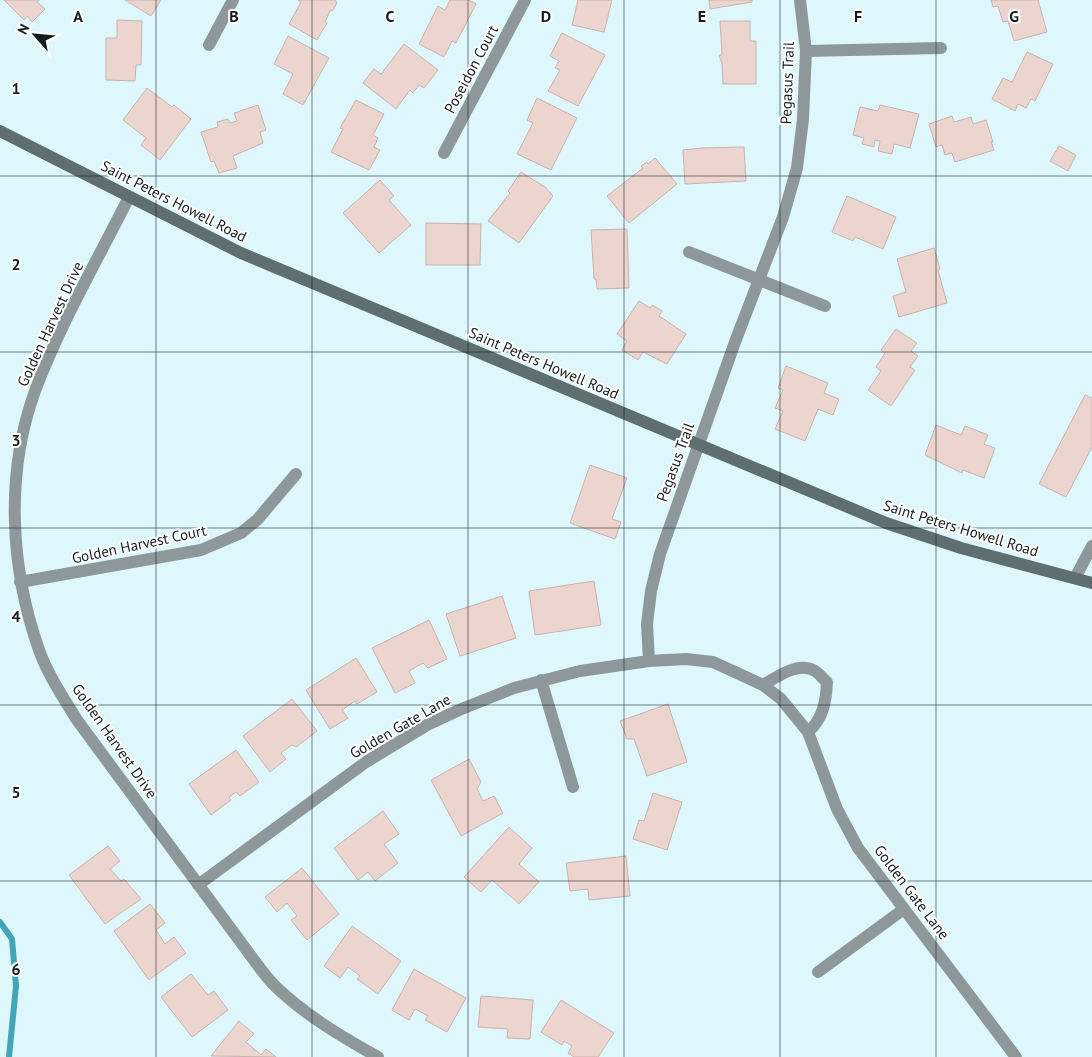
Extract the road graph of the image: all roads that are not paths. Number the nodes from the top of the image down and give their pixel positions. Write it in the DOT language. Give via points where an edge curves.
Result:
graph roads {
  1 [pos="232,0"];
  2 [pos="525,0"];
  3 [pos="800,0"];
  4 [pos="209,46"];
  5 [pos="941,48"];
  6 [pos="806,51"];
  7 [pos="0,131"];
  8 [pos="444,153"];
  9 [pos="129,197"];
  10 [pos="689,252"];
  11 [pos="759,280"];
  12 [pos="825,306"];
  13 [pos="699,445"];
  14 [pos="296,474"];
  15 [pos="1092,546"];
  16 [pos="1075,578"];
  17 [pos="20,582"];
  18 [pos="1092,583"];
  19 [pos="649,661"];
  20 [pos="541,680"];
  21 [pos="763,685"];
  22 [pos="808,732"];
  23 [pos="573,787"];
  24 [pos="198,885"];
  25 [pos="904,909"];
  26 [pos="818,972"];
  27 [pos="378,1057"];
  28 [pos="1016,1057"];
  1 -- 4 [label="street"];
  2 -- 8 [label="street, Poseidon Court"];
  3 -- 6 [label="street, Pegasus Trail"];
  5 -- 6 [label="street"];
  6 -- 11 [label="street, Pegasus Trail" via="804,119 797,168"];
  7 -- 9 [label="main road, Saint Peters Howell Road"];
  9 -- 13 [label="main road, Saint Peters Howell Road" via="277,269"];
  9 -- 17 [label="street, Golden Harvest Drive" via="47,361 28,414 16,473 15,539"];
  10 -- 11 [label="street"];
  11 -- 12 [label="street"];
  11 -- 13 [label="street, Pegasus Trail"];
  13 -- 16 [label="main road, Saint Peters Howell Road" via="923,536"];
  13 -- 19 [label="street, Pegasus Trail" via="660,554 651,591 647,624"];
  14 -- 17 [label="street, Golden Harvest Court" via="258,520 241,533 202,550"];
  15 -- 16 [label="street"];
  16 -- 18 [label="main road, Saint Peters Howell Road"];
  17 -- 24 [label="street, Golden Harvest Drive" via="40,651 76,720"];
  19 -- 20 [label="street, Golden Gate Lane"];
  19 -- 21 [label="street, Golden Gate Lane" via="686,659 713,662"];
  20 -- 23 [label="street"];
  20 -- 24 [label="street, Golden Gate Lane" via="467,706 401,741 328,788"];
  21 -- 22 [label="street, Golden Gate Lane" via="781,699"];
  21 -- 22 [label="street" via="784,672 799,669 815,670 821,676 826,682 826,696 818,724"];
  22 -- 25 [label="street, Golden Gate Lane" via="845,827"];
  24 -- 27 [label="street, Golden Harvest Drive" via="274,985 325,1026"];
  25 -- 26 [label="street"];
  25 -- 28 [label="street, Golden Gate Lane"];
}
